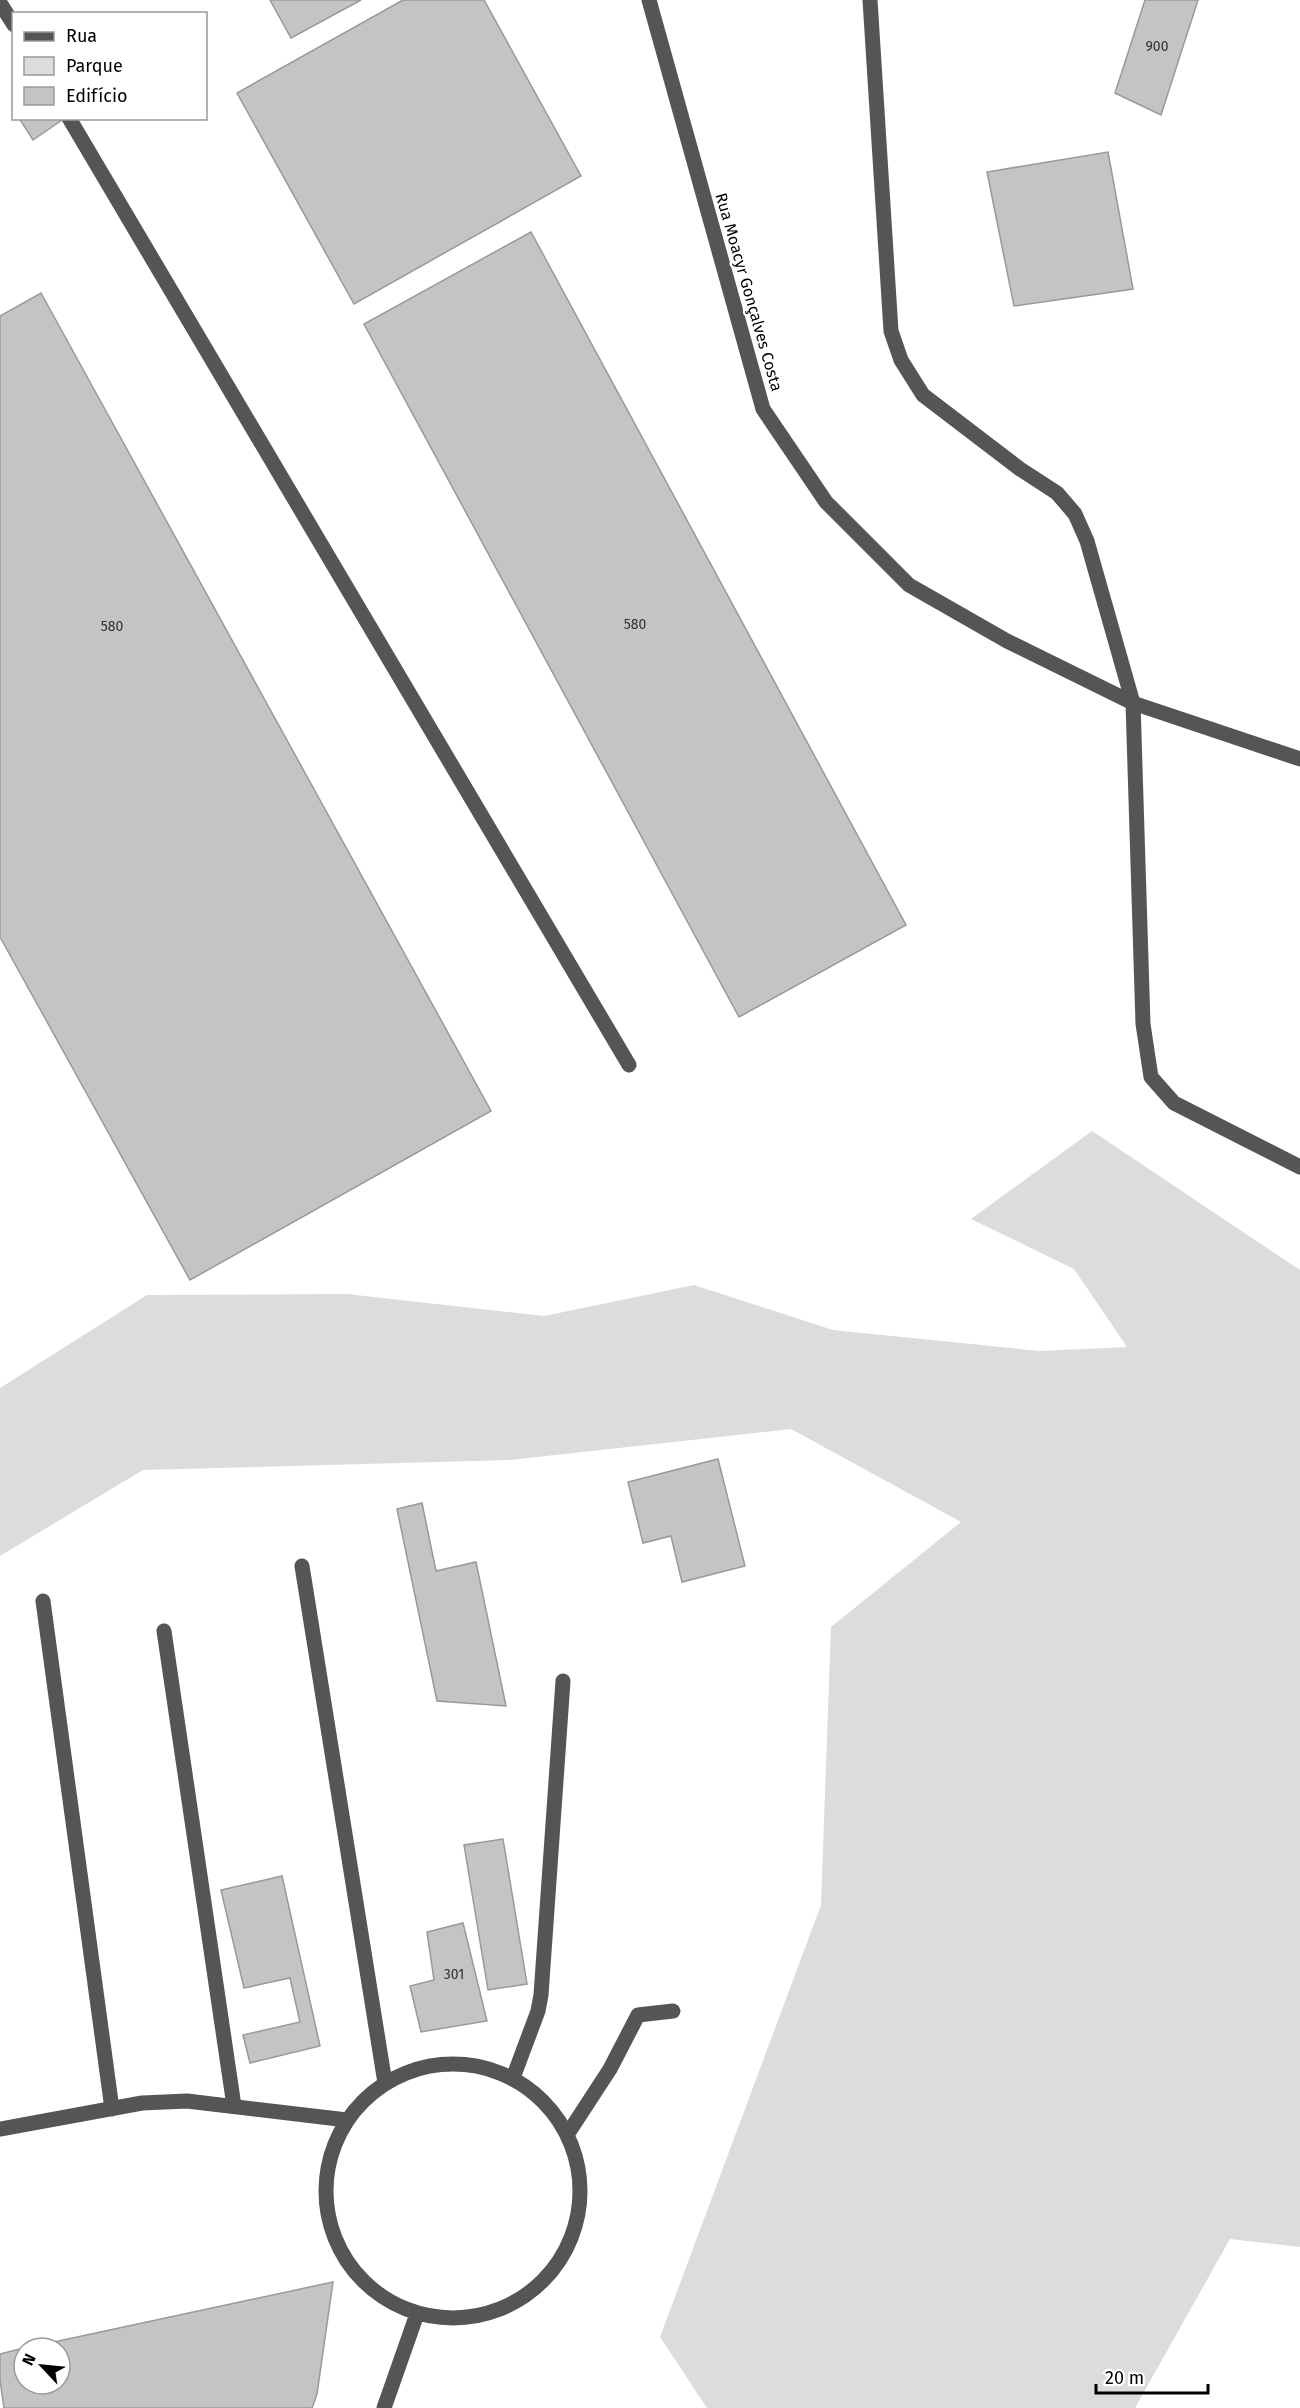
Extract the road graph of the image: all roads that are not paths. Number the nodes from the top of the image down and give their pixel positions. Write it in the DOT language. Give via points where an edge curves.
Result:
graph roads {
  1 [pos="649,0"];
  2 [pos="870,0"];
  3 [pos="0,3"];
  4 [pos="12,22"];
  5 [pos="70,120"];
  6 [pos="1133,703"];
  7 [pos="1300,759"];
  8 [pos="629,1065"];
  9 [pos="1300,1167"];
  10 [pos="302,1566"];
  11 [pos="43,1601"];
  12 [pos="164,1630"];
  13 [pos="563,1681"];
  14 [pos="673,2011"];
  15 [pos="513,2078"];
  16 [pos="385,2083"];
  17 [pos="234,2106"];
  18 [pos="112,2109"];
  19 [pos="347,2120"];
  20 [pos="0,2129"];
  21 [pos="567,2135"];
  22 [pos="417,2314"];
  23 [pos="384,2408"];
  1 -- 6 [label="street, Rua Moacyr Gonçalves Costa" via="763,409 826,502 909,585 1008,641"];
  2 -- 6 [label="street" via="891,331 901,360 923,395 1057,494 1075,514 1087,541"];
  3 -- 4 [label="street"];
  5 -- 8 [label="street"];
  6 -- 7 [label="street, Rua Moacyr Gonçalves Costa"];
  6 -- 9 [label="street" via="1143,1024 1151,1077 1174,1103"];
  10 -- 16 [label="street"];
  11 -- 18 [label="street"];
  12 -- 17 [label="street"];
  13 -- 15 [label="street" via="541,1995"];
  14 -- 21 [label="street" via="638,2015 610,2069"];
  15 -- 16 [label="street" via="488,2068 435,2065"];
  15 -- 21 [label="street" via="541,2100"];
  16 -- 19 [label="street" via="364,2099"];
  17 -- 18 [label="street" via="187,2101"];
  17 -- 19 [label="street"];
  18 -- 20 [label="street"];
  19 -- 22 [label="street" via="327,2170 325,2196 338,2248 370,2290"];
  21 -- 22 [label="street" via="576,2160 580,2196 570,2239 558,2263 534,2289 496,2312 444,2319"];
  22 -- 23 [label="street"];
}
